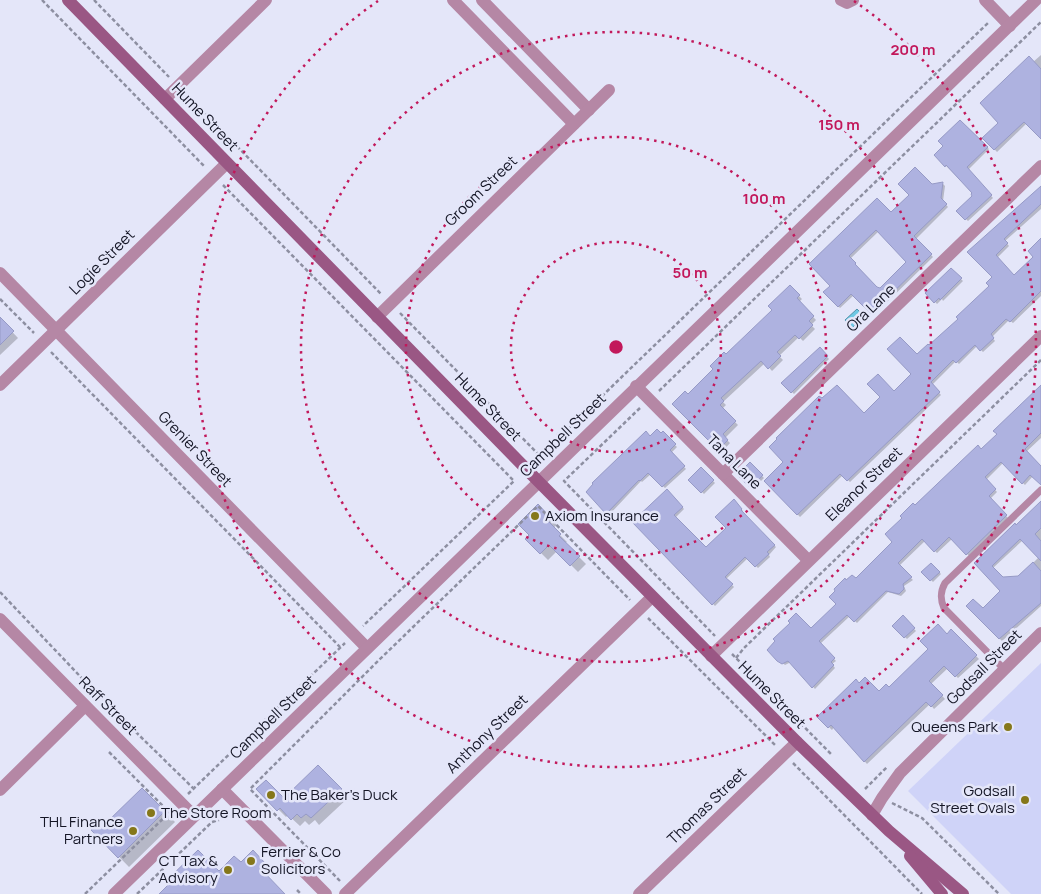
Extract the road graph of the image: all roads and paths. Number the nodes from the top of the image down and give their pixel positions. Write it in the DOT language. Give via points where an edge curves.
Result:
graph roads {
  1 [pos="42,0"];
  2 [pos="68,0"];
  3 [pos="94,0"];
  4 [pos="266,0"];
  5 [pos="453,0"];
  6 [pos="482,0"];
  7 [pos="841,0"];
  8 [pos="853,0"];
  9 [pos="985,0"];
  10 [pos="1036,0"];
  11 [pos="998,13"];
  12 [pos="1041,22"];
  13 [pos="1010,26"];
  14 [pos="179,86"];
  15 [pos="609,90"];
  16 [pos="165,99"];
  17 [pos="588,110"];
  18 [pos="574,124"];
  19 [pos="227,163"];
  20 [pos="1041,166"];
  21 [pos="214,176"];
  22 [pos="0,273"];
  23 [pos="0,299"];
  24 [pos="390,303"];
  25 [pos="377,316"];
  26 [pos="56,330"];
  27 [pos="1041,336"];
  28 [pos="43,343"];
  29 [pos="1041,360"];
  30 [pos="0,385"];
  31 [pos="636,386"];
  32 [pos="650,399"];
  33 [pos="723,474"];
  34 [pos="514,481"];
  35 [pos="538,482"];
  36 [pos="1041,490"];
  37 [pos="808,560"];
  38 [pos="0,592"];
  39 [pos="652,597"];
  40 [pos="639,609"];
  41 [pos="0,619"];
  42 [pos="1041,633"];
  43 [pos="723,644"];
  44 [pos="340,647"];
  45 [pos="367,648"];
  46 [pos="711,656"];
  47 [pos="736,658"];
  48 [pos="1004,670"];
  49 [pos="85,706"];
  50 [pos="797,742"];
  51 [pos="109,752"];
  52 [pos="784,754"];
  53 [pos="838,761"];
  54 [pos="222,789"];
  55 [pos="865,789"];
  56 [pos="0,790"];
  57 [pos="882,798"];
  58 [pos="180,802"];
  59 [pos="170,813"];
  60 [pos="872,815"];
  61 [pos="194,816"];
  62 [pos="219,820"];
  63 [pos="889,831"];
  64 [pos="297,890"];
  65 [pos="955,891"];
  66 [pos="347,892"];
  67 [pos="85,894"];
  68 [pos="114,894"];
  69 [pos="137,894"];
  70 [pos="301,894"];
  71 [pos="326,894"];
  72 [pos="639,894"];
  73 [pos="922,894"];
  74 [pos="942,894"];
  75 [pos="999,894"];
  1 -- 21 [label="path"];
  2 -- 16 [label="street, Hume Street"];
  3 -- 14 [label="path"];
  4 -- 14 [label="street"];
  5 -- 18 [label="street"];
  6 -- 17 [label="street"];
  7 -- 8 [label="street"];
  9 -- 11 [label="street"];
  10 -- 13 [label="street, Campbell Street"];
  11 -- 13 [label="street"];
  11 -- 24 [label="path" via="540,456"];
  12 -- 32 [label="path"];
  13 -- 31 [label="street, Campbell Street"];
  14 -- 16 [label="street"];
  14 -- 24 [label="path"];
  15 -- 17 [label="street, Groom Street"];
  16 -- 19 [label="street, Hume Street"];
  17 -- 18 [label="street, Groom Street"];
  18 -- 24 [label="street, Groom Street"];
  19 -- 21 [label="street, Logie Street"];
  19 -- 25 [label="street, Hume Street"];
  20 -- 33 [label="street, Ora Lane"];
  21 -- 26 [label="street, Logie Street"];
  21 -- 34 [label="path"];
  22 -- 26 [label="street, Grenier Street"];
  23 -- 28 [label="path"];
  24 -- 25 [label="street, Groom Street"];
  25 -- 35 [label="street, Hume Street"];
  26 -- 28 [label="street, Logie Street"];
  26 -- 45 [label="street, Grenier Street"];
  27 -- 37 [label="street, Eleanor Street"];
  28 -- 30 [label="street, Logie Street"];
  28 -- 44 [label="path"];
  29 -- 47 [label="path"];
  31 -- 32 [label="street, Tana Lane"];
  31 -- 35 [label="street, Campbell Street"];
  32 -- 33 [label="street, Tana Lane"];
  32 -- 43 [label="path" via="564,481"];
  33 -- 37 [label="street, Tana Lane"];
  35 -- 39 [label="street, Hume Street"];
  35 -- 45 [label="street, Campbell Street"];
  36 -- 48 [label="lane" via="942,589 944,608"];
  37 -- 43 [label="street, Eleanor Street"];
  38 -- 58 [label="path" via="193,788"];
  39 -- 40 [label="street, Anthony Street"];
  39 -- 46 [label="street, Hume Street"];
  40 -- 52 [label="path"];
  40 -- 66 [label="street, Anthony Street"];
  40 -- 66 [label="path" via="538,506 517,526 250,789"];
  41 -- 49 [label="street, Raff Street"];
  42 -- 48 [label="street, Godsall Street"];
  43 -- 46 [label="street, Eleanor Street"];
  43 -- 47 [label="path"];
  45 -- 54 [label="street, Campbell Street"];
  46 -- 50 [label="street, Hume Street"];
  47 -- 53 [label="path"];
  48 -- 57 [label="street, Godsall Street" via="900,773"];
  49 -- 56 [label="street"];
  49 -- 58 [label="street, Raff Street"];
  50 -- 52 [label="street, Thomas Street"];
  50 -- 60 [label="street, Hume Street"];
  51 -- 59 [label="path"];
  52 -- 72 [label="street, Thomas Street"];
  52 -- 73 [label="path"];
  54 -- 61 [label="street, Campbell Street"];
  54 -- 71 [label="street"];
  55 -- 57 [label="path"];
  57 -- 60 [label="street, Godsall Street"];
  57 -- 75 [label="path" via="922,818"];
  58 -- 59 [label="path"];
  58 -- 61 [label="street, Raff Street"];
  59 -- 67 [label="path"];
  60 -- 63 [label="street, Hume Street"];
  61 -- 68 [label="street, Campbell Street"];
  62 -- 69 [label="path" via="212,822"];
  63 -- 65 [label="street, Hume Street"];
  63 -- 74 [label="street, Hume Street"];
  64 -- 70 [label="path"];
}
